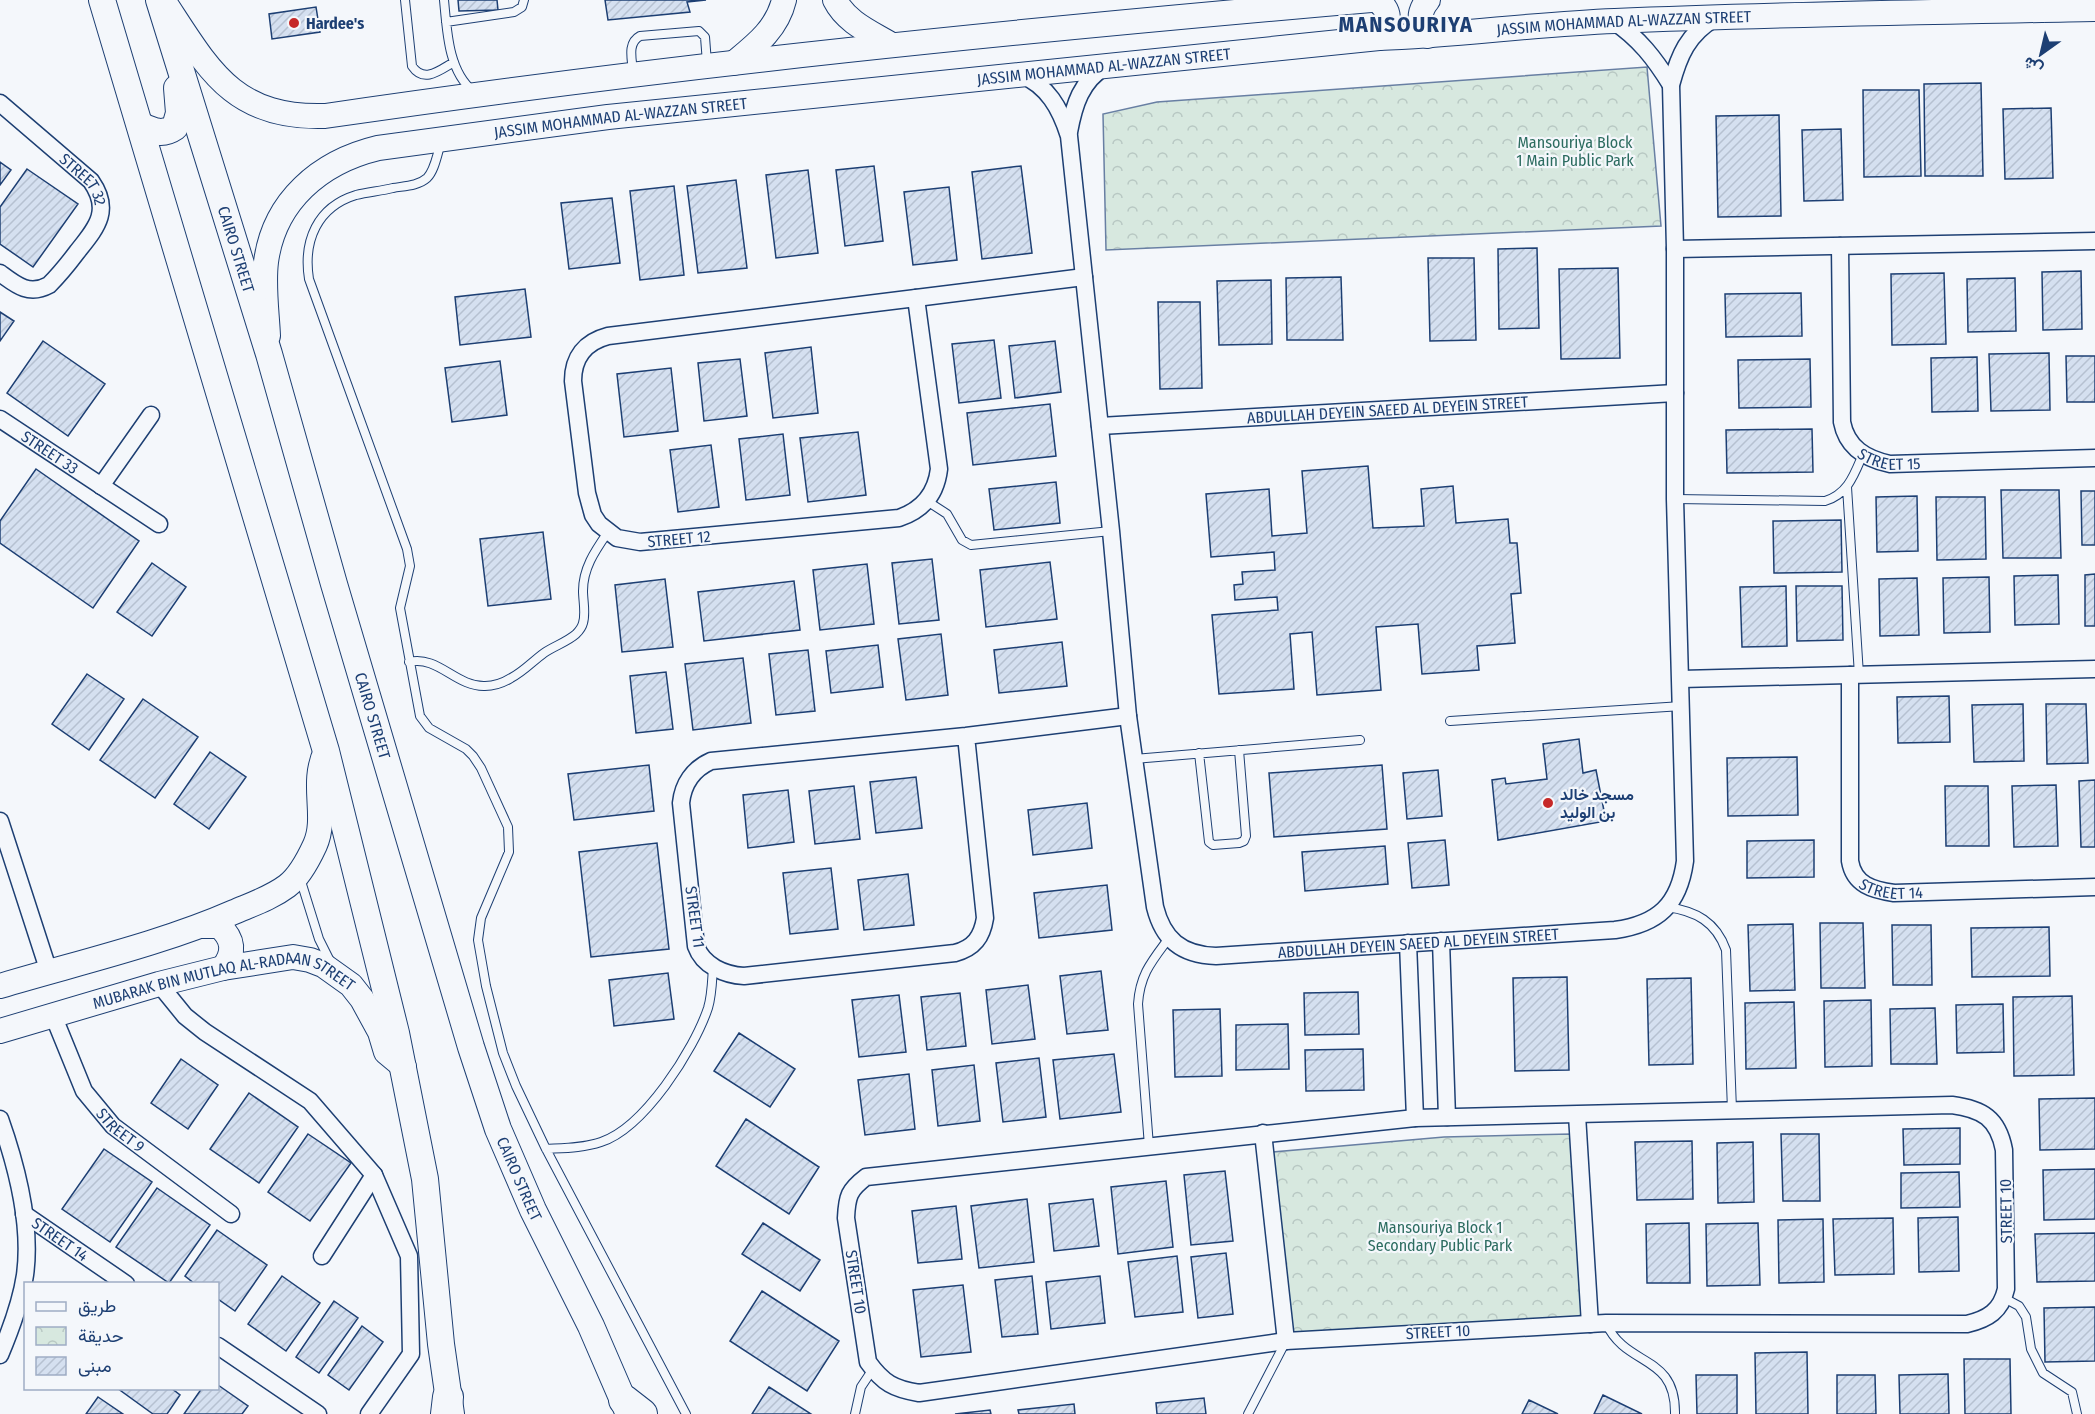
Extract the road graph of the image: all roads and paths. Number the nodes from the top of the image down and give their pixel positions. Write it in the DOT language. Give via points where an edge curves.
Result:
graph roads {
  1 [pos="102,0"];
  2 [pos="161,0"];
  3 [pos="405,0"];
  4 [pos="444,0"];
  5 [pos="524,0"];
  6 [pos="784,0"];
  7 [pos="835,0"];
  8 [pos="1371,0"];
  9 [pos="1376,0"];
  10 [pos="1428,0"];
  11 [pos="1289,4"];
  12 [pos="1765,7"];
  13 [pos="1802,7"];
  14 [pos="2095,9"];
  15 [pos="1715,18"];
  16 [pos="1613,21"];
  17 [pos="446,22"];
  18 [pos="1428,36"];
  19 [pos="1379,38"];
  20 [pos="890,44"];
  21 [pos="454,62"];
  22 [pos="734,63"];
  23 [pos="1107,65"];
  24 [pos="707,66"];
  25 [pos="181,70"];
  26 [pos="1019,74"];
  27 [pos="633,75"];
  28 [pos="1671,85"];
  29 [pos="515,89"];
  30 [pos="476,94"];
  31 [pos="0,103"];
  32 [pos="140,125"];
  33 [pos="519,128"];
  34 [pos="1069,136"];
  35 [pos="442,140"];
  36 [pos="2095,241"];
  37 [pos="1840,246"];
  38 [pos="1675,249"];
  39 [pos="0,273"];
  40 [pos="1084,277"];
  41 [pos="916,298"];
  42 [pos="269,354"];
  43 [pos="1675,393"];
  44 [pos="151,415"];
  45 [pos="0,419"];
  46 [pos="1100,426"];
  47 [pos="1863,454"];
  48 [pos="2095,458"];
  49 [pos="101,486"];
  50 [pos="1847,487"];
  51 [pos="1675,499"];
  52 [pos="927,501"];
  53 [pos="159,524"];
  54 [pos="1111,531"];
  55 [pos="608,532"];
  56 [pos="409,662"];
  57 [pos="2095,669"];
  58 [pos="1855,675"];
  59 [pos="1681,679"];
  60 [pos="1682,706"];
  61 [pos="1128,716"];
  62 [pos="1450,721"];
  63 [pos="966,736"];
  64 [pos="1360,741"];
  65 [pos="1239,750"];
  66 [pos="326,751"];
  67 [pos="1199,753"];
  68 [pos="1134,759"];
  69 [pos="0,821"];
  70 [pos="3,839"];
  71 [pos="304,866"];
  72 [pos="2095,887"];
  73 [pos="1667,907"];
  74 [pos="202,926"];
  75 [pos="1168,938"];
  76 [pos="1441,941"];
  77 [pos="1408,943"];
  78 [pos="714,967"];
  79 [pos="223,968"];
  80 [pos="49,972"];
  81 [pos="337,974"];
  82 [pos="159,984"];
  83 [pos="0,986"];
  84 [pos="53,1015"];
  85 [pos="0,1031"];
  86 [pos="404,1067"];
  87 [pos="1732,1110"];
  88 [pos="1577,1115"];
  89 [pos="1447,1117"];
  90 [pos="1415,1118"];
  91 [pos="0,1119"];
  92 [pos="1263,1133"];
  93 [pos="1149,1146"];
  94 [pos="546,1149"];
  95 [pos="374,1175"];
  96 [pos="24,1214"];
  97 [pos="231,1214"];
  98 [pos="322,1256"];
  99 [pos="123,1282"];
  100 [pos="2004,1298"];
  101 [pos="1598,1324"];
  102 [pos="1286,1341"];
  103 [pos="219,1347"];
  104 [pos="0,1355"];
  105 [pos="873,1369"];
  106 [pos="448,1408"];
  107 [pos="632,1409"];
  108 [pos="318,1414"];
  109 [pos="369,1414"];
  110 [pos="686,1414"];
  111 [pos="855,1414"];
  112 [pos="1248,1414"];
  113 [pos="1675,1414"];
  114 [pos="2077,1414"];
  1 -- 32 [label="main road"];
  2 -- 25 [label="main road, CAIRO STREET"];
  2 -- 30 [label="street" via="209,69 237,94 271,110 325,116"];
  3 -- 21 [label="lane" via="415,71 432,75"];
  4 -- 17 [label="lane"];
  5 -- 17 [label="lane" via="514,12"];
  6 -- 22 [label="street" via="771,29"];
  7 -- 20 [label="street" via="855,24"];
  8 -- 11 [label="street"];
  9 -- 19 [label="street" via="1385,8 1389,21"];
  10 -- 18 [label="street" via="1420,17"];
  11 -- 20 [label="street"];
  12 -- 13 [label="street, JASSIM MOHAMMAD AL-WAZZAN STREET"];
  12 -- 15 [label="street, JASSIM MOHAMMAD AL-WAZZAN STREET"];
  13 -- 14 [label="street, JASSIM MOHAMMAD AL-WAZZAN STREET"];
  15 -- 16 [label="street, JASSIM MOHAMMAD AL-WAZZAN STREET"];
  15 -- 28 [label="street" via="1688,41"];
  16 -- 18 [label="street, JASSIM MOHAMMAD AL-WAZZAN STREET"];
  16 -- 28 [label="street" via="1649,52"];
  17 -- 21 [label="lane"];
  18 -- 19 [label="street, JASSIM MOHAMMAD AL-WAZZAN STREET"];
  19 -- 23 [label="street, JASSIM MOHAMMAD AL-WAZZAN STREET"];
  20 -- 22 [label="street"];
  21 -- 30 [label="lane" via="459,76"];
  22 -- 24 [label="street"];
  23 -- 26 [label="street, JASSIM MOHAMMAD AL-WAZZAN STREET"];
  23 -- 34 [label="street" via="1089,79 1080,94"];
  24 -- 27 [label="street"];
  24 -- 27 [label="lane" via="705,37 699,31 640,36 632,44"];
  25 -- 32 [label="main road" via="175,127 162,133"];
  25 -- 42 [label="main road, CAIRO STREET"];
  26 -- 33 [label="street, JASSIM MOHAMMAD AL-WAZZAN STREET"];
  26 -- 34 [label="street" via="1046,91 1062,115"];
  27 -- 29 [label="street"];
  28 -- 38 [label="street"];
  29 -- 30 [label="street"];
  29 -- 33 [label="street" via="508,109"];
  31 -- 39 [label="street, STREET 32" via="91,181 101,204 95,230 42,290 25,290"];
  32 -- 66 [label="main road"];
  33 -- 35 [label="street, JASSIM MOHAMMAD AL-WAZZAN STREET"];
  34 -- 40 [label="street"];
  35 -- 42 [label="street, JASSIM MOHAMMAD AL-WAZZAN STREET" via="357,153 320,172 291,200 274,231 265,265"];
  35 -- 56 [label="lane" via="426,179 357,195 333,206 315,226 307,252 309,279 409,558 400,608"];
  36 -- 37 [label="street"];
  37 -- 38 [label="street"];
  37 -- 47 [label="street, STREET 15" via="1842,422 1847,439"];
  38 -- 43 [label="street"];
  40 -- 41 [label="street"];
  40 -- 46 [label="street"];
  41 -- 52 [label="street" via="939,469"];
  41 -- 55 [label="street" via="608,336 587,345 577,358 573,381 589,504"];
  42 -- 107 [label="main road, CAIRO STREET" via="467,1035 498,1129 533,1210"];
  43 -- 46 [label="street, ABDULLAH DEYEIN SAEED AL DEYEIN STREET"];
  43 -- 51 [label="street"];
  44 -- 49 [label="street"];
  45 -- 49 [label="street, STREET 33"];
  46 -- 54 [label="street"];
  47 -- 48 [label="street, STREET 15" via="1890,464"];
  47 -- 50 [label="lane"];
  49 -- 53 [label="street, STREET 33"];
  50 -- 51 [label="lane" via="1825,501"];
  50 -- 58 [label="lane"];
  51 -- 59 [label="street"];
  52 -- 54 [label="lane" via="947,514 962,540 971,545"];
  52 -- 55 [label="street, STREET 12" via="909,514 887,519 640,543"];
  54 -- 61 [label="street"];
  55 -- 56 [label="lane" via="593,554 584,578 581,628 513,678 493,685 471,685 430,662"];
  56 -- 94 [label="lane" via="420,716 429,728 466,749 479,763 508,826 509,852 480,918 478,940 503,1053"];
  57 -- 58 [label="street"];
  58 -- 59 [label="street"];
  58 -- 72 [label="street, STREET 14" via="1850,861 1858,880 1894,893"];
  59 -- 60 [label="street"];
  60 -- 62 [label="lane"];
  60 -- 73 [label="street" via="1685,861 1677,891"];
  61 -- 63 [label="street, STREET 11"];
  61 -- 68 [label="street"];
  63 -- 78 [label="street, STREET 11" via="985,918 975,944 955,953 744,976"];
  63 -- 78 [label="street, STREET 11" via="711,761 696,769 685,785 681,803 696,946"];
  64 -- 65 [label="lane"];
  65 -- 67 [label="lane"];
  65 -- 67 [label="lane" via="1246,839 1213,845 1209,842"];
  66 -- 71 [label="street" via="318,780 319,834"];
  66 -- 86 [label="main road"];
  67 -- 68 [label="lane"];
  68 -- 75 [label="street" via="1155,907"];
  69 -- 70 [label="street"];
  70 -- 80 [label="street"];
  71 -- 74 [label="street" via="290,885 275,894"];
  71 -- 81 [label="lane" via="299,879 319,939"];
  73 -- 76 [label="street, ABDULLAH DEYEIN SAEED AL DEYEIN STREET" via="1654,918 1632,927"];
  73 -- 87 [label="lane" via="1706,921 1718,931 1726,950"];
  74 -- 79 [label="street" via="219,926 227,932 232,951"];
  74 -- 80 [label="street"];
  75 -- 77 [label="street, ABDULLAH DEYEIN SAEED AL DEYEIN STREET" via="1186,950 1206,956"];
  75 -- 93 [label="lane" via="1146,970 1139,991"];
  76 -- 77 [label="street, ABDULLAH DEYEIN SAEED AL DEYEIN STREET"];
  76 -- 89 [label="street"];
  77 -- 90 [label="street"];
  78 -- 94 [label="lane" via="709,1006 697,1035 686,1056 637,1117 602,1142"];
  79 -- 81 [label="street, MUBARAK BIN MUTLAQ AL-RADAAN STREET" via="293,957 323,965"];
  79 -- 82 [label="street, MUBARAK BIN MUTLAQ AL-RADAAN STREET"];
  80 -- 83 [label="street"];
  81 -- 86 [label="street, MUBARAK BIN MUTLAQ AL-RADAAN STREET" via="362,999 386,1052"];
  82 -- 84 [label="street, MUBARAK BIN MUTLAQ AL-RADAAN STREET"];
  82 -- 95 [label="street" via="185,1016 205,1032 310,1101"];
  84 -- 85 [label="street, MUBARAK BIN MUTLAQ AL-RADAAN STREET"];
  84 -- 97 [label="street, STREET 9" via="84,1091 113,1126"];
  86 -- 106 [label="main road" via="425,1179"];
  87 -- 88 [label="street, STREET 10"];
  87 -- 100 [label="street, STREET 10" via="1952,1105 1970,1107 1988,1117 1999,1131 2004,1150"];
  88 -- 89 [label="street, STREET 10"];
  88 -- 101 [label="street"];
  89 -- 90 [label="street, STREET 10"];
  90 -- 92 [label="street, STREET 10"];
  91 -- 96 [label="street"];
  92 -- 93 [label="street, STREET 10"];
  92 -- 102 [label="street"];
  93 -- 105 [label="street, STREET 10" via="866,1177 852,1187 846,1202 846,1218 868,1362"];
  94 -- 110 [label="lane"];
  95 -- 98 [label="street"];
  95 -- 109 [label="street" via="409,1256 411,1354"];
  96 -- 99 [label="street, STREET 14"];
  96 -- 104 [label="street" via="25,1273"];
  100 -- 101 [label="street, STREET 10" via="1988,1318 1967,1324"];
  100 -- 114 [label="lane" via="2019,1306 2026,1317 2031,1349 2043,1372 2072,1392"];
  101 -- 102 [label="street, STREET 10"];
  101 -- 113 [label="lane" via="1667,1377 1674,1391"];
  102 -- 105 [label="street, STREET 10" via="919,1393 900,1390"];
  102 -- 112 [label="lane"];
  103 -- 108 [label="street"];
  105 -- 111 [label="lane" via="861,1387"];
}
